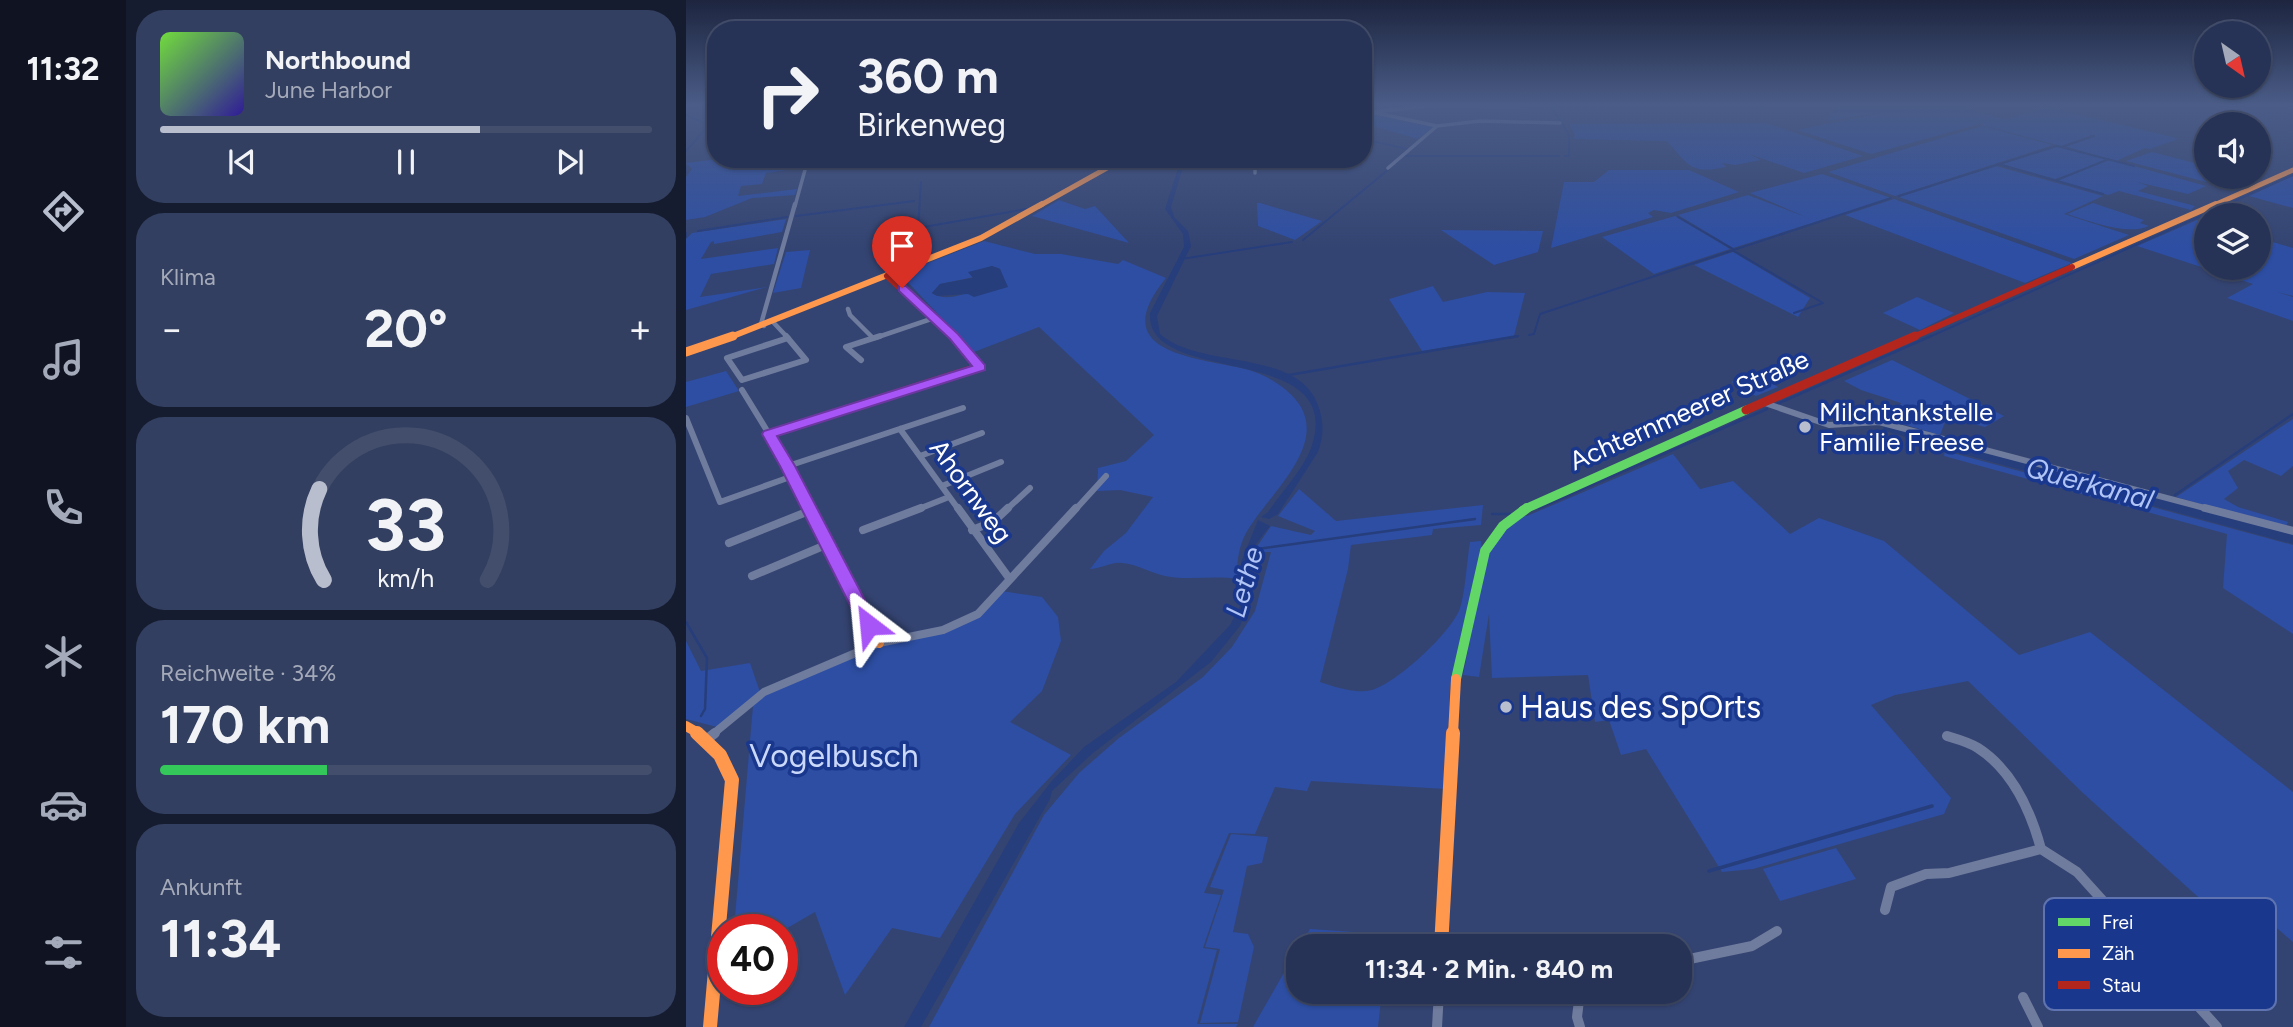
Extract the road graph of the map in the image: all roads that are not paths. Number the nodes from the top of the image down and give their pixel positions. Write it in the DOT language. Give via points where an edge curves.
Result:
graph roads {
  1 [pos="1407,152"];
  2 [pos="805,168"];
  3 [pos="1108,168"];
  4 [pos="1255,168"];
  5 [pos="1388,168"];
  6 [pos="2293,170"];
  7 [pos="1255,173"];
  8 [pos="887,276"];
  9 [pos="848,309"];
  10 [pos="934,318"];
  11 [pos="769,324"];
  12 [pos="872,337"];
  13 [pos="789,338"];
  14 [pos="686,351"];
  15 [pos="861,360"];
  16 [pos="743,390"];
  17 [pos="1762,402"];
  18 [pos="963,408"];
  19 [pos="686,418"];
  20 [pos="900,429"];
  21 [pos="982,433"];
  22 [pos="769,434"];
  23 [pos="920,456"];
  24 [pos="1001,462"];
  25 [pos="788,466"];
  26 [pos="793,476"];
  27 [pos="1106,476"];
  28 [pos="942,485"];
  29 [pos="1030,488"];
  30 [pos="948,497"];
  31 [pos="809,510"];
  32 [pos="863,530"];
  33 [pos="972,530"];
  34 [pos="2293,531"];
  35 [pos="729,543"];
  36 [pos="828,544"];
  37 [pos="752,576"];
  38 [pos="1009,578"];
  39 [pos="879,643"];
  40 [pos="686,726"];
  41 [pos="1947,736"];
  42 [pos="706,740"];
  43 [pos="2041,849"];
  44 [pos="2100,898"];
  45 [pos="1885,910"];
  46 [pos="1777,931"];
  47 [pos="1442,934"];
  48 [pos="1692,958"];
  49 [pos="2023,998"];
  50 [pos="1438,1004"];
  51 [pos="1579,1004"];
  52 [pos="2202,1010"];
  53 [pos="710,1027"];
  54 [pos="1437,1027"];
  55 [pos="1580,1027"];
  56 [pos="2038,1027"];
  57 [pos="2217,1027"];
  1 -- 5 [label="street"];
  2 -- 11 [label="street" via="761,324"];
  3 -- 8 [label="street" via="1003,227"];
  4 -- 7 [label="street"];
  6 -- 17 [label="street, Achternmeerer Straße"];
  8 -- 10 [label="street"];
  8 -- 11 [label="street"];
  9 -- 12 [label="street"];
  10 -- 12 [label="street"];
  10 -- 22 [label="street" via="980,368"];
  11 -- 13 [label="street"];
  11 -- 14 [label="street"];
  12 -- 15 [label="street" via="846,347"];
  13 -- 13 [label="street" via="806,360 742,380 727,358"];
  16 -- 22 [label="street"];
  17 -- 34 [label="street" via="1829,425 1879,422"];
  17 -- 47 [label="street, Achternmeerer Straße" via="1525,508 1488,545 1454,688"];
  18 -- 20 [label="street"];
  19 -- 26 [label="street" via="720,502"];
  20 -- 23 [label="street, Ahornweg"];
  20 -- 25 [label="street"];
  21 -- 23 [label="street"];
  22 -- 25 [label="street"];
  23 -- 28 [label="street, Ahornweg"];
  24 -- 28 [label="street"];
  25 -- 26 [label="street"];
  26 -- 31 [label="street"];
  27 -- 38 [label="street"];
  28 -- 30 [label="street, Ahornweg"];
  29 -- 33 [label="street" via="993,522"];
  30 -- 32 [label="street"];
  30 -- 33 [label="street, Ahornweg"];
  31 -- 35 [label="street"];
  31 -- 36 [label="street"];
  33 -- 38 [label="street, Ahornweg"];
  36 -- 37 [label="street"];
  36 -- 39 [label="street"];
  38 -- 39 [label="street" via="978,614 943,631"];
  39 -- 42 [label="street" via="764,692"];
  40 -- 42 [label="street"];
  41 -- 43 [label="street" via="1982,750 2019,794"];
  42 -- 53 [label="street" via="721,755 733,788"];
  43 -- 44 [label="street" via="2077,872"];
  43 -- 45 [label="street" via="1949,873 1926,874 1891,887"];
  46 -- 48 [label="street" via="1752,946"];
  49 -- 56 [label="street"];
  50 -- 54 [label="street"];
  51 -- 55 [label="street"];
  52 -- 57 [label="street"];
}
